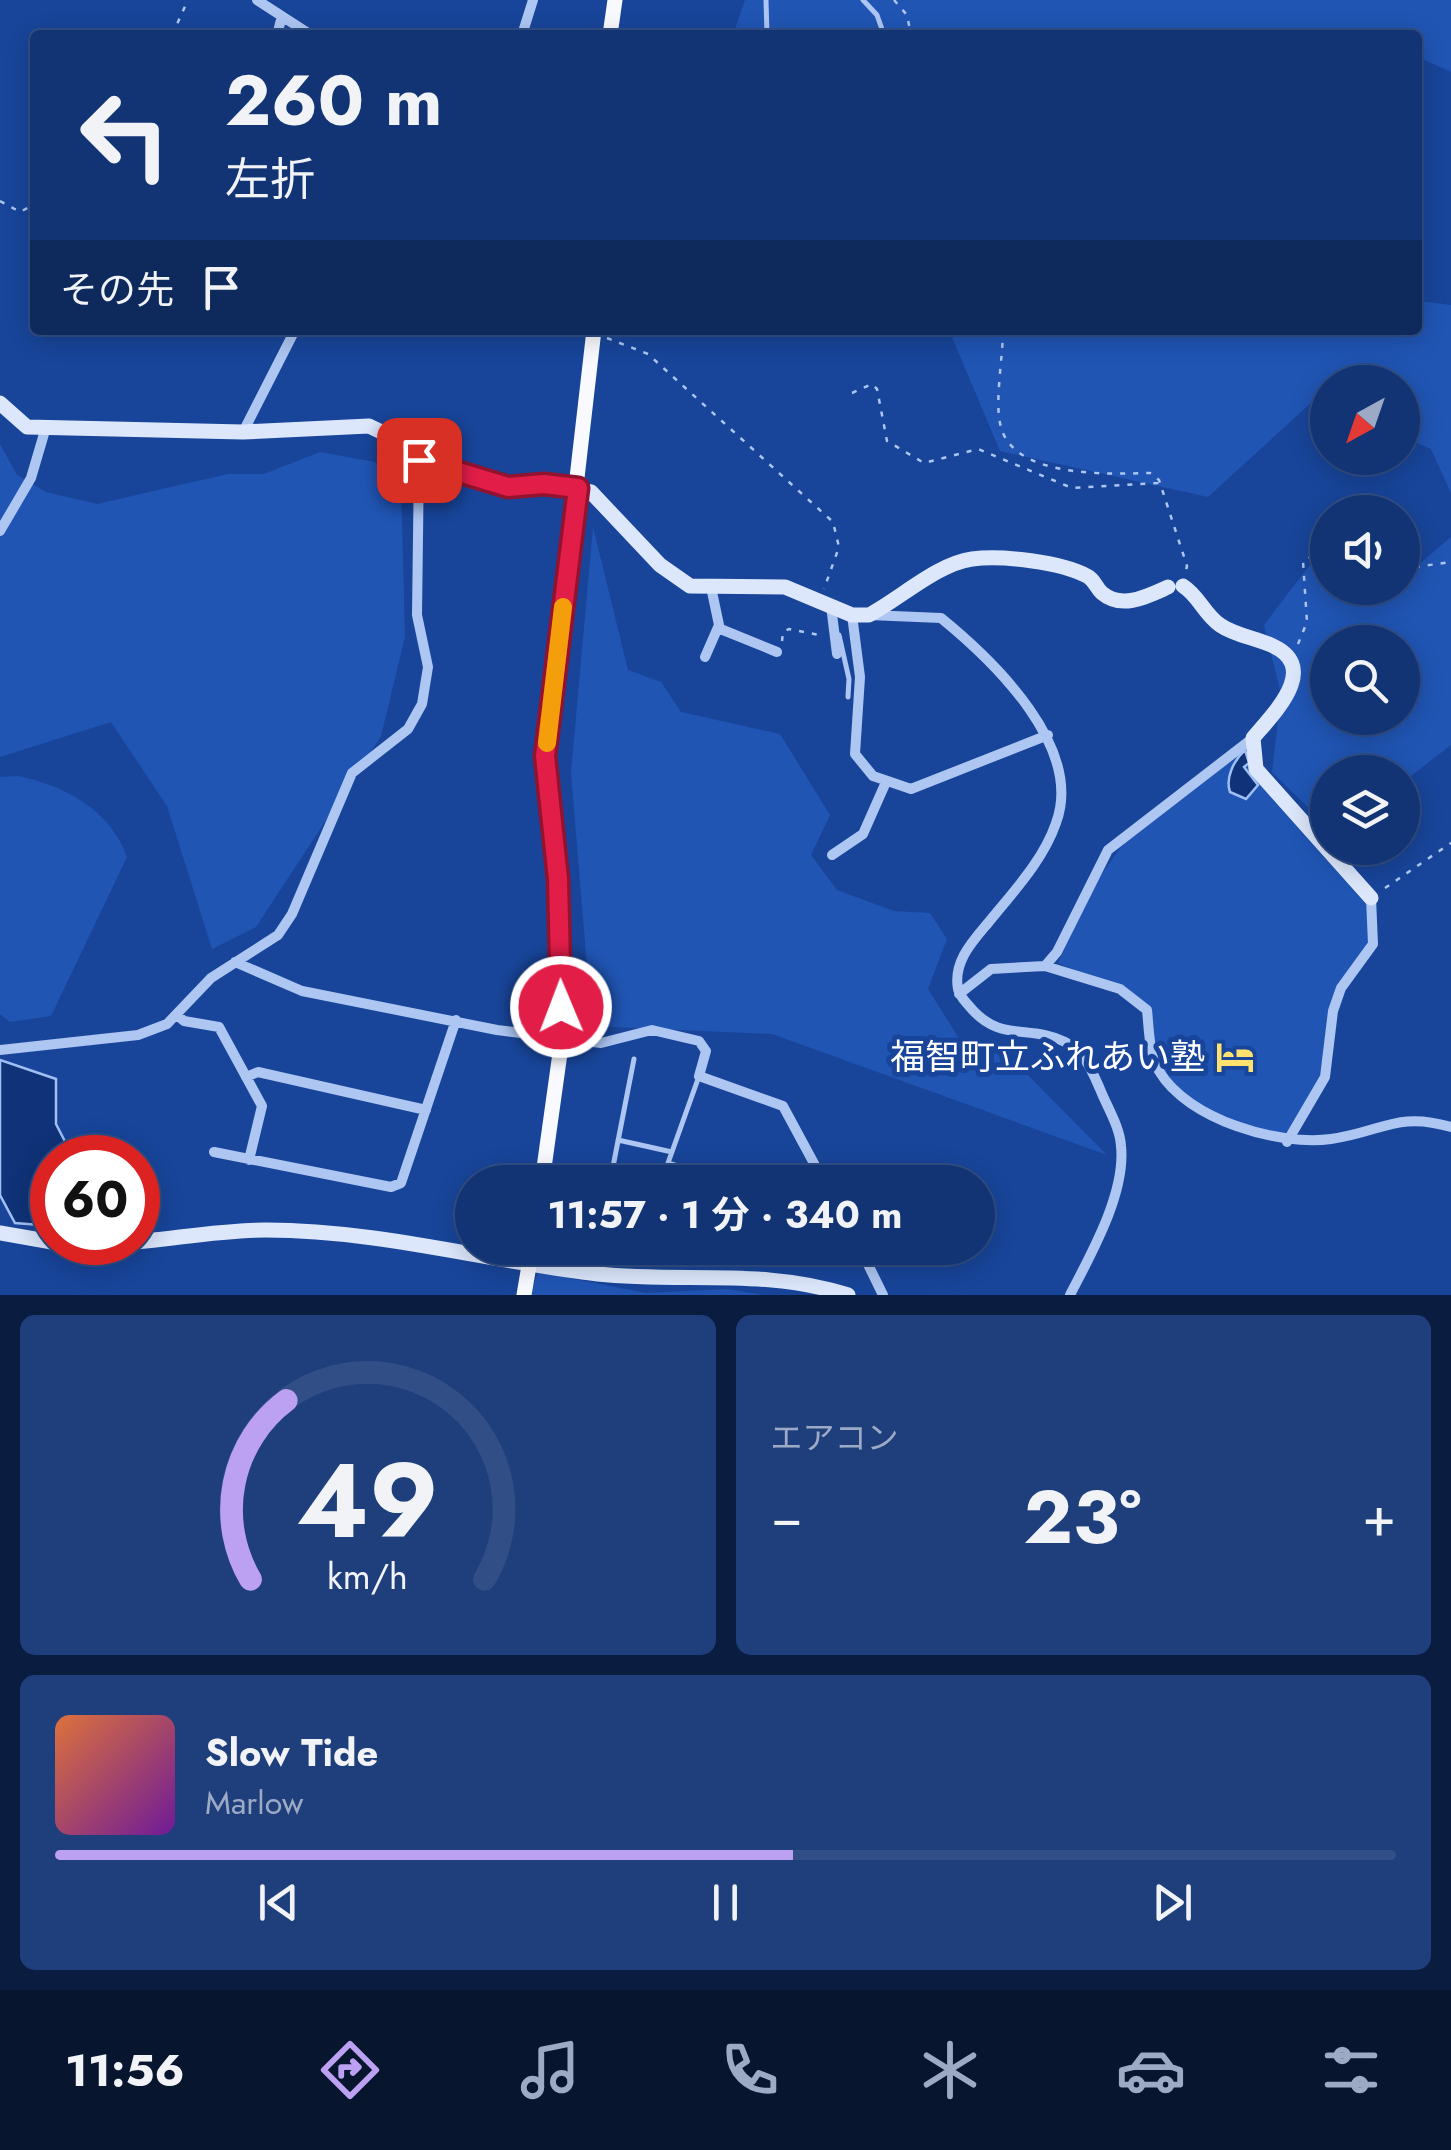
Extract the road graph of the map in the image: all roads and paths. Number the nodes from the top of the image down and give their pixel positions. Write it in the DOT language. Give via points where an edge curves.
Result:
graph roads {
  1 [pos="188,0"];
  2 [pos="257,0"];
  3 [pos="533,0"];
  4 [pos="615,0"];
  5 [pos="766,0"];
  6 [pos="863,0"];
  7 [pos="894,0"];
  8 [pos="282,16"];
  9 [pos="174,30"];
  10 [pos="278,30"];
  11 [pos="303,30"];
  12 [pos="524,30"];
  13 [pos="611,30"];
  14 [pos="767,30"];
  15 [pos="882,30"];
  16 [pos="910,30"];
  17 [pos="0,201"];
  18 [pos="30,207"];
  19 [pos="292,335"];
  20 [pos="595,335"];
  21 [pos="602,335"];
  22 [pos="1003,335"];
  23 [pos="852,393"];
  24 [pos="0,403"];
  25 [pos="46,426"];
  26 [pos="243,432"];
  27 [pos="419,460"];
  28 [pos="1160,483"];
  29 [pos="578,488"];
  30 [pos="0,531"];
  31 [pos="1310,557"];
  32 [pos="1451,562"];
  33 [pos="1420,566"];
  34 [pos="1176,586"];
  35 [pos="711,587"];
  36 [pos="828,607"];
  37 [pos="870,614"];
  38 [pos="852,615"];
  39 [pos="718,628"];
  40 [pos="836,638"];
  41 [pos="777,652"];
  42 [pos="838,654"];
  43 [pos="705,657"];
  44 [pos="1290,662"];
  45 [pos="848,697"];
  46 [pos="1048,735"];
  47 [pos="1252,738"];
  48 [pos="886,782"];
  49 [pos="1451,843"];
  50 [pos="832,855"];
  51 [pos="1371,898"];
  52 [pos="235,962"];
  53 [pos="1046,966"];
  54 [pos="958,994"];
  55 [pos="177,1015"];
  56 [pos="456,1020"];
  57 [pos="562,1039"];
  58 [pos="0,1050"];
  59 [pos="634,1059"];
  60 [pos="699,1076"];
  61 [pos="246,1077"];
  62 [pos="426,1110"];
  63 [pos="1451,1128"];
  64 [pos="618,1140"];
  65 [pos="1286,1142"];
  66 [pos="214,1152"];
  67 [pos="672,1152"];
  68 [pos="249,1160"];
  69 [pos="544,1165"];
  70 [pos="613,1165"];
  71 [pos="674,1165"];
  72 [pos="815,1165"];
  73 [pos="0,1233"];
  74 [pos="30,1238"];
  75 [pos="160,1239"];
  76 [pos="595,1265"];
  77 [pos="868,1265"];
  78 [pos="530,1266"];
  79 [pos="593,1273"];
  80 [pos="524,1295"];
  81 [pos="848,1295"];
  82 [pos="883,1295"];
  83 [pos="1070,1295"];
  1 -- 9 [label="path"];
  2 -- 8 [label="street"];
  3 -- 12 [label="street"];
  4 -- 13 [label="main road"];
  5 -- 14 [label="lane"];
  6 -- 15 [label="lane"];
  7 -- 16 [label="path"];
  8 -- 10 [label="street"];
  8 -- 11 [label="street"];
  17 -- 18 [label="path" via="20,212"];
  19 -- 26 [label="street"];
  20 -- 29 [label="main road"];
  21 -- 36 [label="path" via="648,354 833,522 839,547"];
  22 -- 28 [label="path" via="1000,422 1007,440 1064,472 1150,472"];
  23 -- 28 [label="path" via="872,384 887,442 924,463 978,449 1072,488"];
  24 -- 25 [label="street" via="26,426"];
  25 -- 26 [label="street"];
  25 -- 30 [label="street" via="31,478"];
  26 -- 27 [label="street" via="369,426"];
  27 -- 29 [label="street" via="508,487"];
  27 -- 52 [label="street" via="417,616 428,667 422,704 408,729 352,773 278,935"];
  28 -- 34 [label="path" via="1186,566"];
  29 -- 35 [label="street" via="591,492 674,578"];
  29 -- 57 [label="main road" via="545,756 558,879"];
  31 -- 44 [label="path" via="1302,561 1306,622"];
  32 -- 33 [label="path"];
  34 -- 37 [label="street" via="1115,600 1091,577 1072,571 1016,558 968,560"];
  34 -- 44 [label="street" via="1196,594 1221,626 1276,647"];
  35 -- 36 [label="street" via="785,587"];
  35 -- 39 [label="street"];
  36 -- 38 [label="street"];
  36 -- 40 [label="street"];
  36 -- 45 [label="lane"];
  37 -- 38 [label="street"];
  37 -- 46 [label="street" via="942,618"];
  38 -- 48 [label="street" via="860,677 855,754"];
  39 -- 41 [label="street"];
  39 -- 43 [label="street"];
  40 -- 41 [label="path" via="789,629"];
  40 -- 42 [label="street"];
  44 -- 47 [label="street" via="1289,696"];
  46 -- 48 [label="street" via="911,789"];
  46 -- 54 [label="street" via="1062,785 1057,822 1036,863 966,951 957,972"];
  47 -- 51 [label="street" via="1256,769"];
  47 -- 53 [label="street" via="1108,850"];
  48 -- 50 [label="street" via="863,834"];
  49 -- 51 [label="path"];
  51 -- 65 [label="street" via="1373,944 1341,988 1326,1077"];
  52 -- 55 [label="street"];
  52 -- 56 [label="street" via="302,991"];
  53 -- 54 [label="street" via="992,969"];
  53 -- 65 [label="street" via="1120,989 1147,1010 1159,1071 1185,1100"];
  54 -- 83 [label="street" via="1000,1032 1045,1033 1080,1053 1121,1142 1112,1195"];
  55 -- 58 [label="street" via="138,1035"];
  55 -- 61 [label="street" via="219,1027"];
  56 -- 57 [label="street"];
  56 -- 62 [label="street"];
  57 -- 60 [label="street" via="601,1043 652,1030 699,1040 706,1051"];
  57 -- 69 [label="main road"];
  59 -- 64 [label="lane"];
  60 -- 67 [label="lane"];
  60 -- 72 [label="street" via="783,1106"];
  61 -- 62 [label="street" via="258,1072"];
  61 -- 68 [label="street" via="262,1106"];
  62 -- 68 [label="street" via="401,1183 391,1188"];
  63 -- 65 [label="street" via="1418,1117 1334,1139"];
  64 -- 67 [label="lane"];
  64 -- 70 [label="lane"];
  66 -- 68 [label="street"];
  67 -- 71 [label="lane" via="668,1163"];
  73 -- 74 [label="street"];
  75 -- 78 [label="street" via="218,1230 353,1234"];
  76 -- 79 [label="lane"];
  77 -- 82 [label="street"];
  78 -- 79 [label="street"];
  78 -- 80 [label="main road"];
  79 -- 81 [label="street" via="778,1279"];
}
